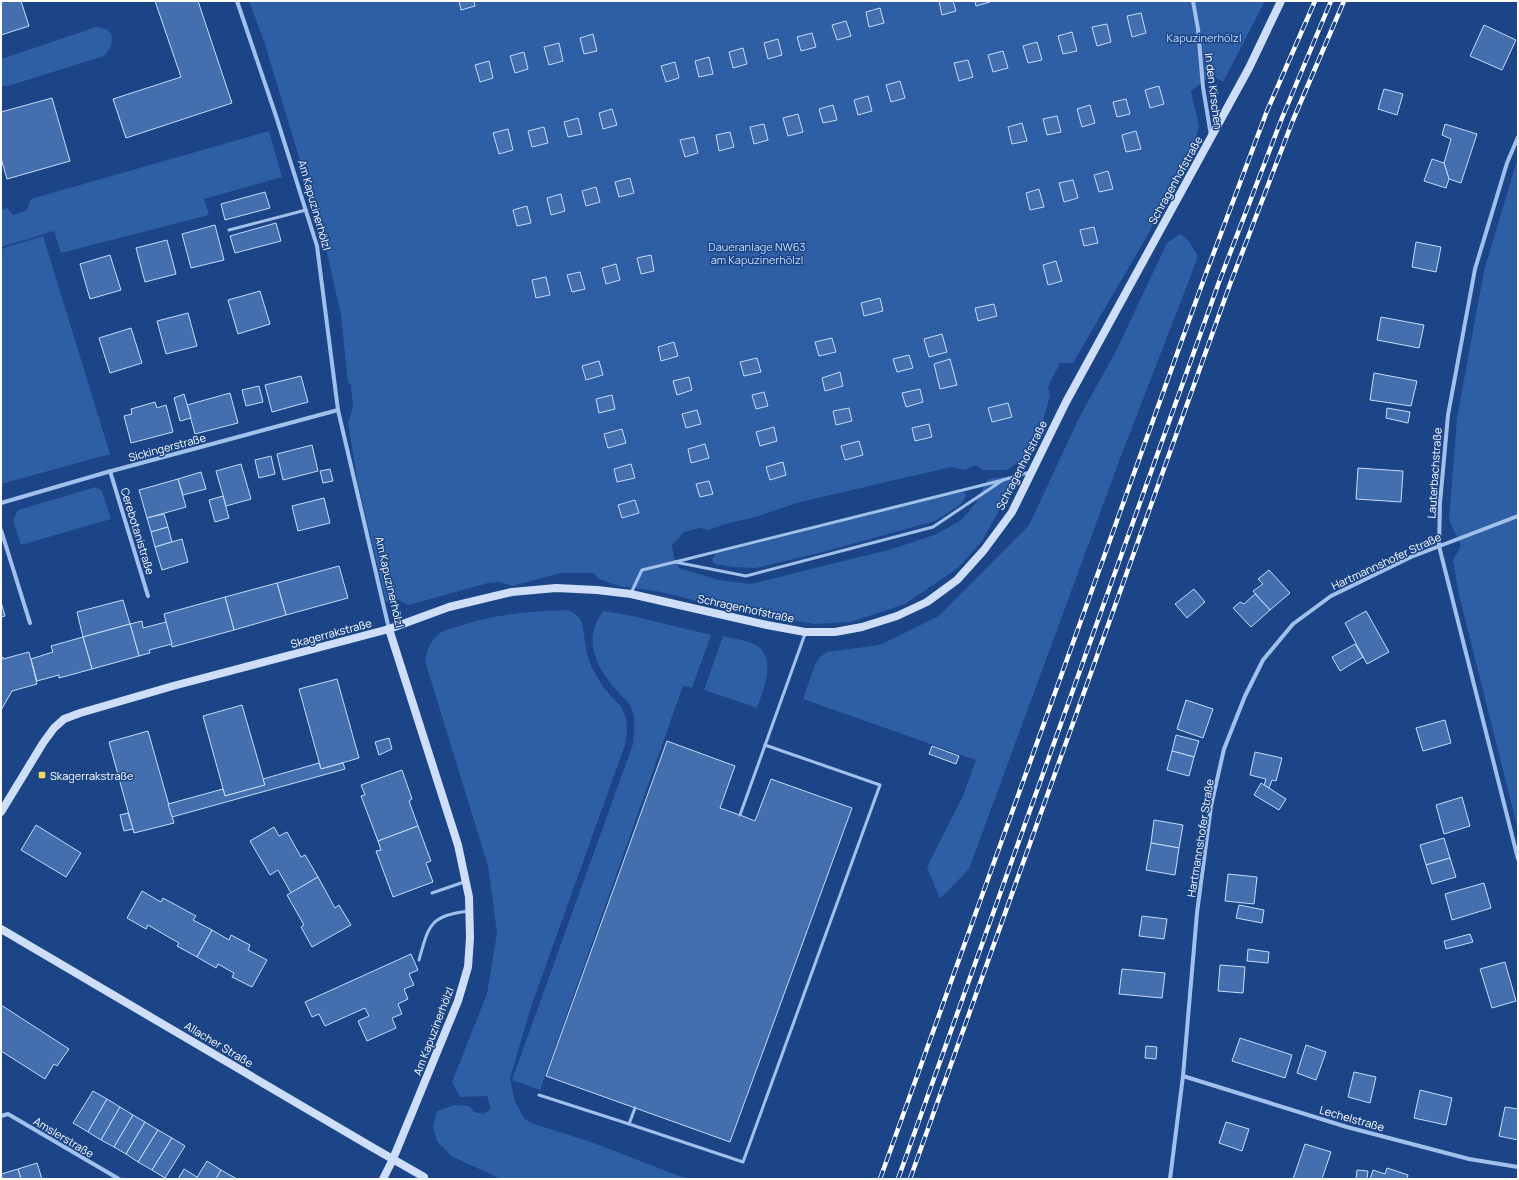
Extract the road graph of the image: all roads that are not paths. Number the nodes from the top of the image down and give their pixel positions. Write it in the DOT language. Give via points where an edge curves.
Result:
graph roads {
  1 [pos="237,1"];
  2 [pos="1193,1"];
  3 [pos="1281,1"];
  4 [pos="1211,136"];
  5 [pos="1518,137"];
  6 [pos="306,210"];
  7 [pos="229,230"];
  8 [pos="338,410"];
  9 [pos="110,472"];
  10 [pos="1031,472"];
  11 [pos="1003,480"];
  12 [pos="1,503"];
  13 [pos="1518,516"];
  14 [pos="1,530"];
  15 [pos="1439,546"];
  16 [pos="675,562"];
  17 [pos="631,594"];
  18 [pos="148,596"];
  19 [pos="30,623"];
  20 [pos="389,629"];
  21 [pos="805,632"];
  22 [pos="765,745"];
  23 [pos="1,812"];
  24 [pos="740,815"];
  25 [pos="1518,859"];
  26 [pos="465,882"];
  27 [pos="432,893"];
  28 [pos="469,911"];
  29 [pos="1,929"];
  30 [pos="420,960"];
  31 [pos="1183,1076"];
  32 [pos="539,1094"];
  33 [pos="635,1108"];
  34 [pos="1,1116"];
  35 [pos="629,1124"];
  36 [pos="1518,1167"];
  37 [pos="425,1178"];
  38 [pos="118,1179"];
  39 [pos="383,1179"];
  40 [pos="1170,1179"];
  1 -- 6 [label="street, Am Kapuzinerhölzl"];
  2 -- 4 [label="street, In den Kirschen"];
  3 -- 4 [label="street, Schragenhofstraße" via="1249,68"];
  4 -- 10 [label="street, Schragenhofstraße" via="1066,402"];
  5 -- 15 [label="street, Lauterbachstraße" via="1507,163 1474,277 1448,415"];
  6 -- 7 [label="lane"];
  6 -- 8 [label="street, Am Kapuzinerhölzl" via="317,246"];
  8 -- 9 [label="street, Sickingerstraße"];
  8 -- 20 [label="street, Am Kapuzinerhölzl"];
  9 -- 12 [label="street, Sickingerstraße"];
  9 -- 18 [label="street, Cerebotanistraße"];
  10 -- 11 [label="lane"];
  10 -- 21 [label="street, Schragenhofstraße" via="1012,512 984,550 957,580 927,602 897,616 862,627 835,632"];
  11 -- 16 [label="lane"];
  11 -- 16 [label="lane" via="933,527 746,576"];
  13 -- 15 [label="street, Hartmannshofer Straße"];
  14 -- 19 [label="street"];
  15 -- 25 [label="street, Lauterbachstraße"];
  15 -- 31 [label="street, Hartmannshofer Straße" via="1331,596 1292,624 1263,660 1245,696 1224,749 1211,806 1197,913"];
  16 -- 17 [label="lane" via="642,570"];
  17 -- 20 [label="street, Schragenhofstraße" via="556,588 512,592 449,607"];
  17 -- 21 [label="street, Schragenhofstraße"];
  20 -- 23 [label="street, Skagerrakstraße" via="173,686 64,719 43,743"];
  20 -- 26 [label="street, Am Kapuzinerhölzl" via="458,845"];
  21 -- 22 [label="lane"];
  22 -- 24 [label="lane"];
  22 -- 35 [label="lane" via="880,786 743,1162"];
  26 -- 27 [label="lane"];
  26 -- 28 [label="street, Am Kapuzinerhölzl"];
  28 -- 30 [label="lane" via="449,913 436,920 427,933"];
  28 -- 39 [label="street, Am Kapuzinerhölzl" via="468,967 458,1001"];
  29 -- 37 [label="street, Allacher Straße, bridge"];
  31 -- 36 [label="street, Lechelstraße" via="1347,1127 1469,1159"];
  31 -- 40 [label="street, Hartmannshofer Straße"];
  32 -- 35 [label="lane"];
  33 -- 35 [label="lane"];
  34 -- 38 [label="street, Amslerstraße" via="8,1114"];
}
